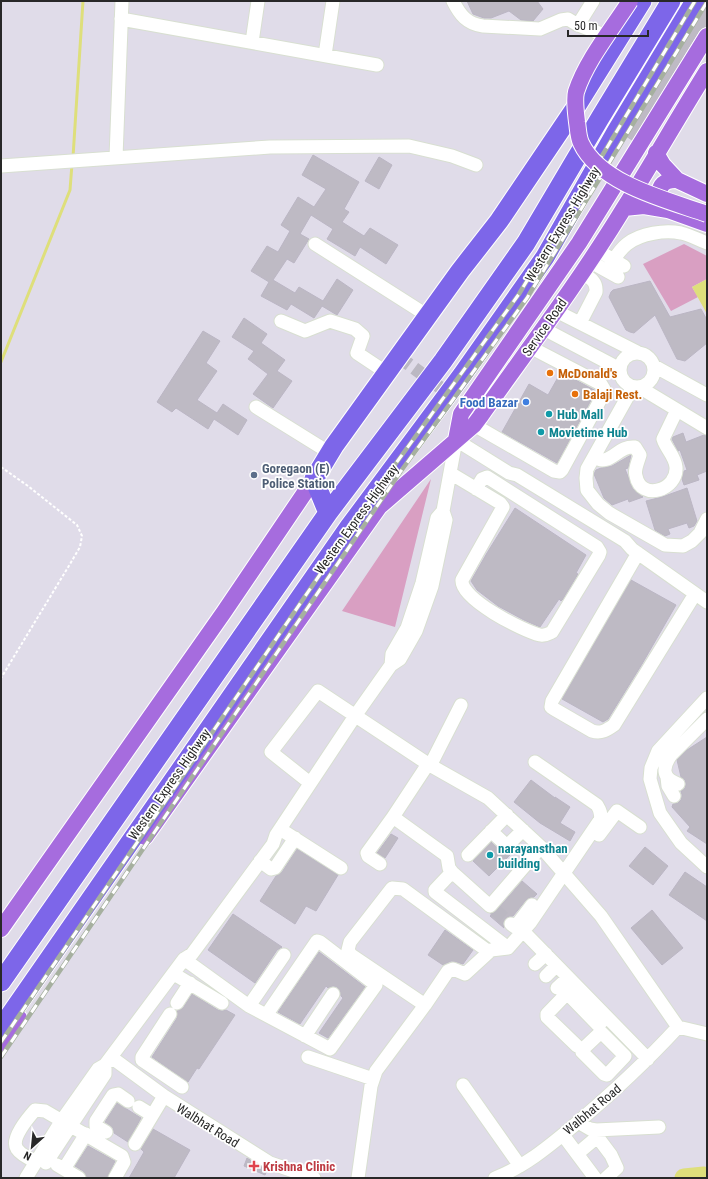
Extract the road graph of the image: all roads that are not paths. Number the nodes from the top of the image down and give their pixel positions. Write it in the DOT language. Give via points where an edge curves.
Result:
graph roads {
  1 [pos="122,1"];
  2 [pos="258,1"];
  3 [pos="333,1"];
  4 [pos="453,1"];
  5 [pos="593,1"];
  6 [pos="630,1"];
  7 [pos="642,1"];
  8 [pos="671,1"];
  9 [pos="695,1"];
  10 [pos="121,19"];
  11 [pos="578,25"];
  12 [pos="607,36"];
  13 [pos="707,36"];
  14 [pos="252,42"];
  15 [pos="326,55"];
  16 [pos="377,65"];
  17 [pos="707,70"];
  18 [pos="656,153"];
  19 [pos="116,157"];
  20 [pos="476,165"];
  21 [pos="1,166"];
  22 [pos="624,171"];
  23 [pos="641,180"];
  24 [pos="677,180"];
  25 [pos="707,194"];
  26 [pos="624,208"];
  27 [pos="668,210"];
  28 [pos="703,219"];
  29 [pos="690,236"];
  30 [pos="707,243"];
  31 [pos="315,244"];
  32 [pos="589,261"];
  33 [pos="556,311"];
  34 [pos="428,316"];
  35 [pos="281,321"];
  36 [pos="580,323"];
  37 [pos="544,329"];
  38 [pos="530,347"];
  39 [pos="637,352"];
  40 [pos="654,366"];
  41 [pos="620,369"];
  42 [pos="387,373"];
  43 [pos="636,387"];
  44 [pos="707,395"];
  45 [pos="256,407"];
  46 [pos="677,410"];
  47 [pos="474,425"];
  48 [pos="707,428"];
  49 [pos="456,440"];
  50 [pos="330,453"];
  51 [pos="594,457"];
  52 [pos="450,473"];
  53 [pos="314,480"];
  54 [pos="476,489"];
  55 [pos="328,513"];
  56 [pos="707,519"];
  57 [pos="635,551"];
  58 [pos="695,594"];
  59 [pos="707,602"];
  60 [pos="707,698"];
  61 [pos="461,705"];
  62 [pos="693,713"];
  63 [pos="355,716"];
  64 [pos="705,721"];
  65 [pos="661,759"];
  66 [pos="535,762"];
  67 [pos="429,765"];
  68 [pos="310,783"];
  69 [pos="676,790"];
  70 [pos="507,815"];
  71 [pos="393,816"];
  72 [pos="640,827"];
  73 [pos="599,828"];
  74 [pos="523,830"];
  75 [pos="491,831"];
  76 [pos="278,832"];
  77 [pos="295,838"];
  78 [pos="594,841"];
  79 [pos="541,847"];
  80 [pos="468,855"];
  81 [pos="260,861"];
  82 [pos="380,864"];
  83 [pos="707,867"];
  84 [pos="341,868"];
  85 [pos="452,872"];
  86 [pos="564,873"];
  87 [pos="532,905"];
  88 [pos="217,914"];
  89 [pos="511,924"];
  90 [pos="525,924"];
  91 [pos="1,929"];
  92 [pos="508,948"];
  93 [pos="489,952"];
  94 [pos="284,955"];
  95 [pos="184,959"];
  96 [pos="551,960"];
  97 [pos="540,970"];
  98 [pos="174,974"];
  99 [pos="1,982"];
  100 [pos="190,983"];
  101 [pos="567,986"];
  102 [pos="333,994"];
  103 [pos="177,1003"];
  104 [pos="222,1004"];
  105 [pos="425,1005"];
  106 [pos="252,1007"];
  107 [pos="170,1014"];
  108 [pos="266,1014"];
  109 [pos="678,1027"];
  110 [pos="1,1028"];
  111 [pos="707,1034"];
  112 [pos="305,1036"];
  113 [pos="1,1043"];
  114 [pos="577,1046"];
  115 [pos="308,1057"];
  116 [pos="648,1059"];
  117 [pos="108,1061"];
  118 [pos="149,1066"];
  119 [pos="613,1070"];
  120 [pos="140,1079"];
  121 [pos="373,1079"];
  122 [pos="624,1082"];
  123 [pos="463,1086"];
  124 [pos="182,1087"];
  125 [pos="164,1096"];
  126 [pos="90,1097"];
  127 [pos="105,1107"];
  128 [pos="152,1115"];
  129 [pos="578,1122"];
  130 [pos="66,1123"];
  131 [pos="660,1127"];
  132 [pos="106,1132"];
  133 [pos="86,1134"];
  134 [pos="563,1135"];
  135 [pos="135,1144"];
  136 [pos="577,1154"];
  137 [pos="42,1161"];
  138 [pos="64,1169"];
  139 [pos="516,1172"];
  140 [pos="26,1178"];
  141 [pos="36,1178"];
  142 [pos="79,1178"];
  143 [pos="115,1178"];
  144 [pos="314,1178"];
  145 [pos="358,1178"];
  146 [pos="495,1178"];
  147 [pos="595,1178"];
  148 [pos="606,1178"];
  1 -- 10 [label="street"];
  2 -- 14 [label="street"];
  3 -- 15 [label="street"];
  4 -- 11 [label="street" via="458,11 474,25 540,29 561,20 568,20"];
  5 -- 11 [label="street"];
  6 -- 12 [label="main road, bridge"];
  7 -- 34 [label="highway" via="574,110 499,221"];
  8 -- 55 [label="highway, Western Express Highway" via="526,244 444,361"];
  9 -- 110 [label="highway, Western Express Highway" via="545,257 462,375 348,527"];
  10 -- 14 [label="street"];
  10 -- 19 [label="street"];
  11 -- 12 [label="street"];
  12 -- 28 [label="main road, bridge" via="586,68 576,94 580,142 594,162 612,177"];
  13 -- 22 [label="main road"];
  14 -- 15 [label="street"];
  15 -- 16 [label="street"];
  17 -- 18 [label="main road, Service Road"];
  18 -- 23 [label="main road, Service Road"];
  18 -- 24 [label="main road"];
  19 -- 20 [label="street" via="270,147 409,146 452,156"];
  19 -- 21 [label="street"];
  22 -- 23 [label="main road"];
  22 -- 49 [label="main road" via="579,243 461,414"];
  23 -- 26 [label="main road, Service Road"];
  24 -- 25 [label="main road"];
  24 -- 27 [label="main road" via="666,182 659,193 660,200"];
  26 -- 27 [label="main road" via="644,206"];
  26 -- 32 [label="main road, Service Road"];
  27 -- 28 [label="main road"];
  28 -- 29 [label="street"];
  29 -- 30 [label="street"];
  29 -- 32 [label="street" via="660,232 641,237 628,243 617,254 616,268"];
  31 -- 34 [label="street"];
  32 -- 33 [label="main road, Service Road"];
  32 -- 36 [label="street" via="596,292"];
  33 -- 36 [label="street"];
  33 -- 37 [label="main road, Service Road"];
  34 -- 42 [label="highway"];
  35 -- 42 [label="street" via="305,331 330,321 355,330 363,336 357,353"];
  36 -- 39 [label="street"];
  37 -- 38 [label="main road, Service Road"];
  37 -- 41 [label="street"];
  38 -- 47 [label="main road, Service Road"];
  38 -- 47 [label="street" via="600,384 604,389 562,470 554,470"];
  39 -- 40 [label="street" via="648,356"];
  39 -- 41 [label="street" via="626,356"];
  40 -- 43 [label="street" via="655,372 650,382"];
  40 -- 44 [label="street"];
  41 -- 43 [label="street" via="623,380"];
  42 -- 50 [label="highway"];
  43 -- 46 [label="street"];
  43 -- 51 [label="street"];
  45 -- 50 [label="street"];
  46 -- 48 [label="street"];
  46 -- 51 [label="street" via="664,436 676,467 675,475 665,488 649,491 639,483 636,471 640,456 635,447 626,447 605,460"];
  47 -- 49 [label="main road, Service Road"];
  49 -- 52 [label="street"];
  49 -- 57 [label="street" via="625,541"];
  49 -- 113 [label="main road, Service Road" via="379,507"];
  50 -- 53 [label="highway"];
  51 -- 56 [label="street" via="587,469 587,490 598,504 665,545 683,546 692,541 700,533"];
  52 -- 54 [label="street"];
  52 -- 63 [label="street" via="443,511 446,520 412,630 400,659 391,664"];
  53 -- 55 [label="highway"];
  53 -- 91 [label="main road"];
  54 -- 54 [label="street" via="503,507 462,580 463,588 481,604 506,620 541,635 552,632 599,555 599,550 487,477 482,479"];
  55 -- 99 [label="highway, Western Express Highway"];
  57 -- 58 [label="street"];
  57 -- 58 [label="street" via="551,707 592,731 601,732 614,724"];
  58 -- 59 [label="street"];
  60 -- 62 [label="street"];
  61 -- 67 [label="street"];
  62 -- 64 [label="street"];
  62 -- 65 [label="street" via="662,745"];
  63 -- 67 [label="street"];
  63 -- 68 [label="street"];
  63 -- 68 [label="street" via="318,691 271,752"];
  64 -- 65 [label="street" via="671,755"];
  65 -- 69 [label="street" via="667,777"];
  65 -- 83 [label="street" via="651,768 650,779 660,813 681,843"];
  66 -- 73 [label="street" via="597,805 601,816"];
  67 -- 70 [label="street" via="488,798"];
  67 -- 71 [label="street"];
  68 -- 76 [label="street"];
  70 -- 74 [label="street"];
  70 -- 75 [label="street"];
  71 -- 82 [label="street" via="367,853"];
  71 -- 85 [label="street" via="447,856"];
  72 -- 73 [label="street" via="617,811"];
  73 -- 78 [label="street"];
  73 -- 86 [label="street"];
  74 -- 75 [label="street" via="507,846"];
  74 -- 79 [label="street"];
  75 -- 80 [label="street"];
  76 -- 77 [label="street"];
  76 -- 81 [label="street" via="273,844"];
  76 -- 88 [label="street" via="266,841"];
  77 -- 81 [label="street" via="275,868"];
  77 -- 84 [label="street"];
  79 -- 85 [label="street" via="492,908"];
  79 -- 86 [label="street"];
  81 -- 88 [label="street"];
  85 -- 92 [label="street" via="435,891"];
  86 -- 90 [label="street"];
  86 -- 109 [label="street" via="601,916"];
  87 -- 90 [label="street"];
  88 -- 95 [label="street" via="186,950"];
  89 -- 90 [label="street"];
  90 -- 92 [label="street"];
  90 -- 96 [label="street"];
  92 -- 93 [label="street"];
  93 -- 105 [label="street" via="465,974 453,969 448,971"];
  93 -- 105 [label="street" via="403,889 392,888 350,942 348,950 351,955"];
  94 -- 106 [label="street"];
  95 -- 98 [label="street"];
  95 -- 106 [label="street"];
  96 -- 97 [label="street"];
  96 -- 101 [label="street"];
  98 -- 100 [label="street"];
  98 -- 117 [label="street"];
  100 -- 103 [label="street"];
  100 -- 104 [label="street"];
  101 -- 114 [label="street" via="547,1016"];
  101 -- 116 [label="street" via="607,1017"];
  102 -- 112 [label="street"];
  105 -- 121 [label="street" via="376,1071"];
  106 -- 108 [label="street"];
  107 -- 118 [label="street" via="142,1057"];
  108 -- 112 [label="street"];
  108 -- 112 [label="street" via="317,941 320,942 376,985 332,1048 328,1049"];
  109 -- 111 [label="street"];
  109 -- 116 [label="street, Walbhat Road"];
  115 -- 121 [label="street"];
  116 -- 122 [label="street, Walbhat Road"];
  117 -- 120 [label="street, Walbhat Road"];
  117 -- 126 [label="street" via="105,1074"];
  117 -- 130 [label="street" via="98,1069"];
  118 -- 120 [label="street"];
  118 -- 124 [label="street"];
  119 -- 122 [label="street"];
  120 -- 125 [label="street, Walbhat Road"];
  121 -- 145 [label="street"];
  122 -- 129 [label="street, Walbhat Road"];
  123 -- 139 [label="street"];
  125 -- 128 [label="street"];
  125 -- 144 [label="street, Walbhat Road" via="270,1164"];
  126 -- 127 [label="street"];
  126 -- 130 [label="street"];
  127 -- 128 [label="street" via="115,1094"];
  127 -- 132 [label="street" via="96,1126"];
  128 -- 135 [label="street"];
  129 -- 131 [label="street" via="596,1130"];
  129 -- 134 [label="street, Walbhat Road"];
  130 -- 133 [label="street"];
  130 -- 137 [label="street"];
  130 -- 137 [label="street" via="45,1111 35,1110 17,1135 15,1142 18,1151"];
  133 -- 138 [label="street"];
  133 -- 143 [label="street" via="124,1158"];
  134 -- 136 [label="street"];
  134 -- 139 [label="street, Walbhat Road"];
  136 -- 147 [label="street"];
  136 -- 148 [label="street" via="596,1138 599,1139 617,1168"];
  137 -- 138 [label="street"];
  137 -- 140 [label="street"];
  137 -- 141 [label="street"];
  138 -- 142 [label="street"];
  139 -- 146 [label="street, Walbhat Road"];
}
